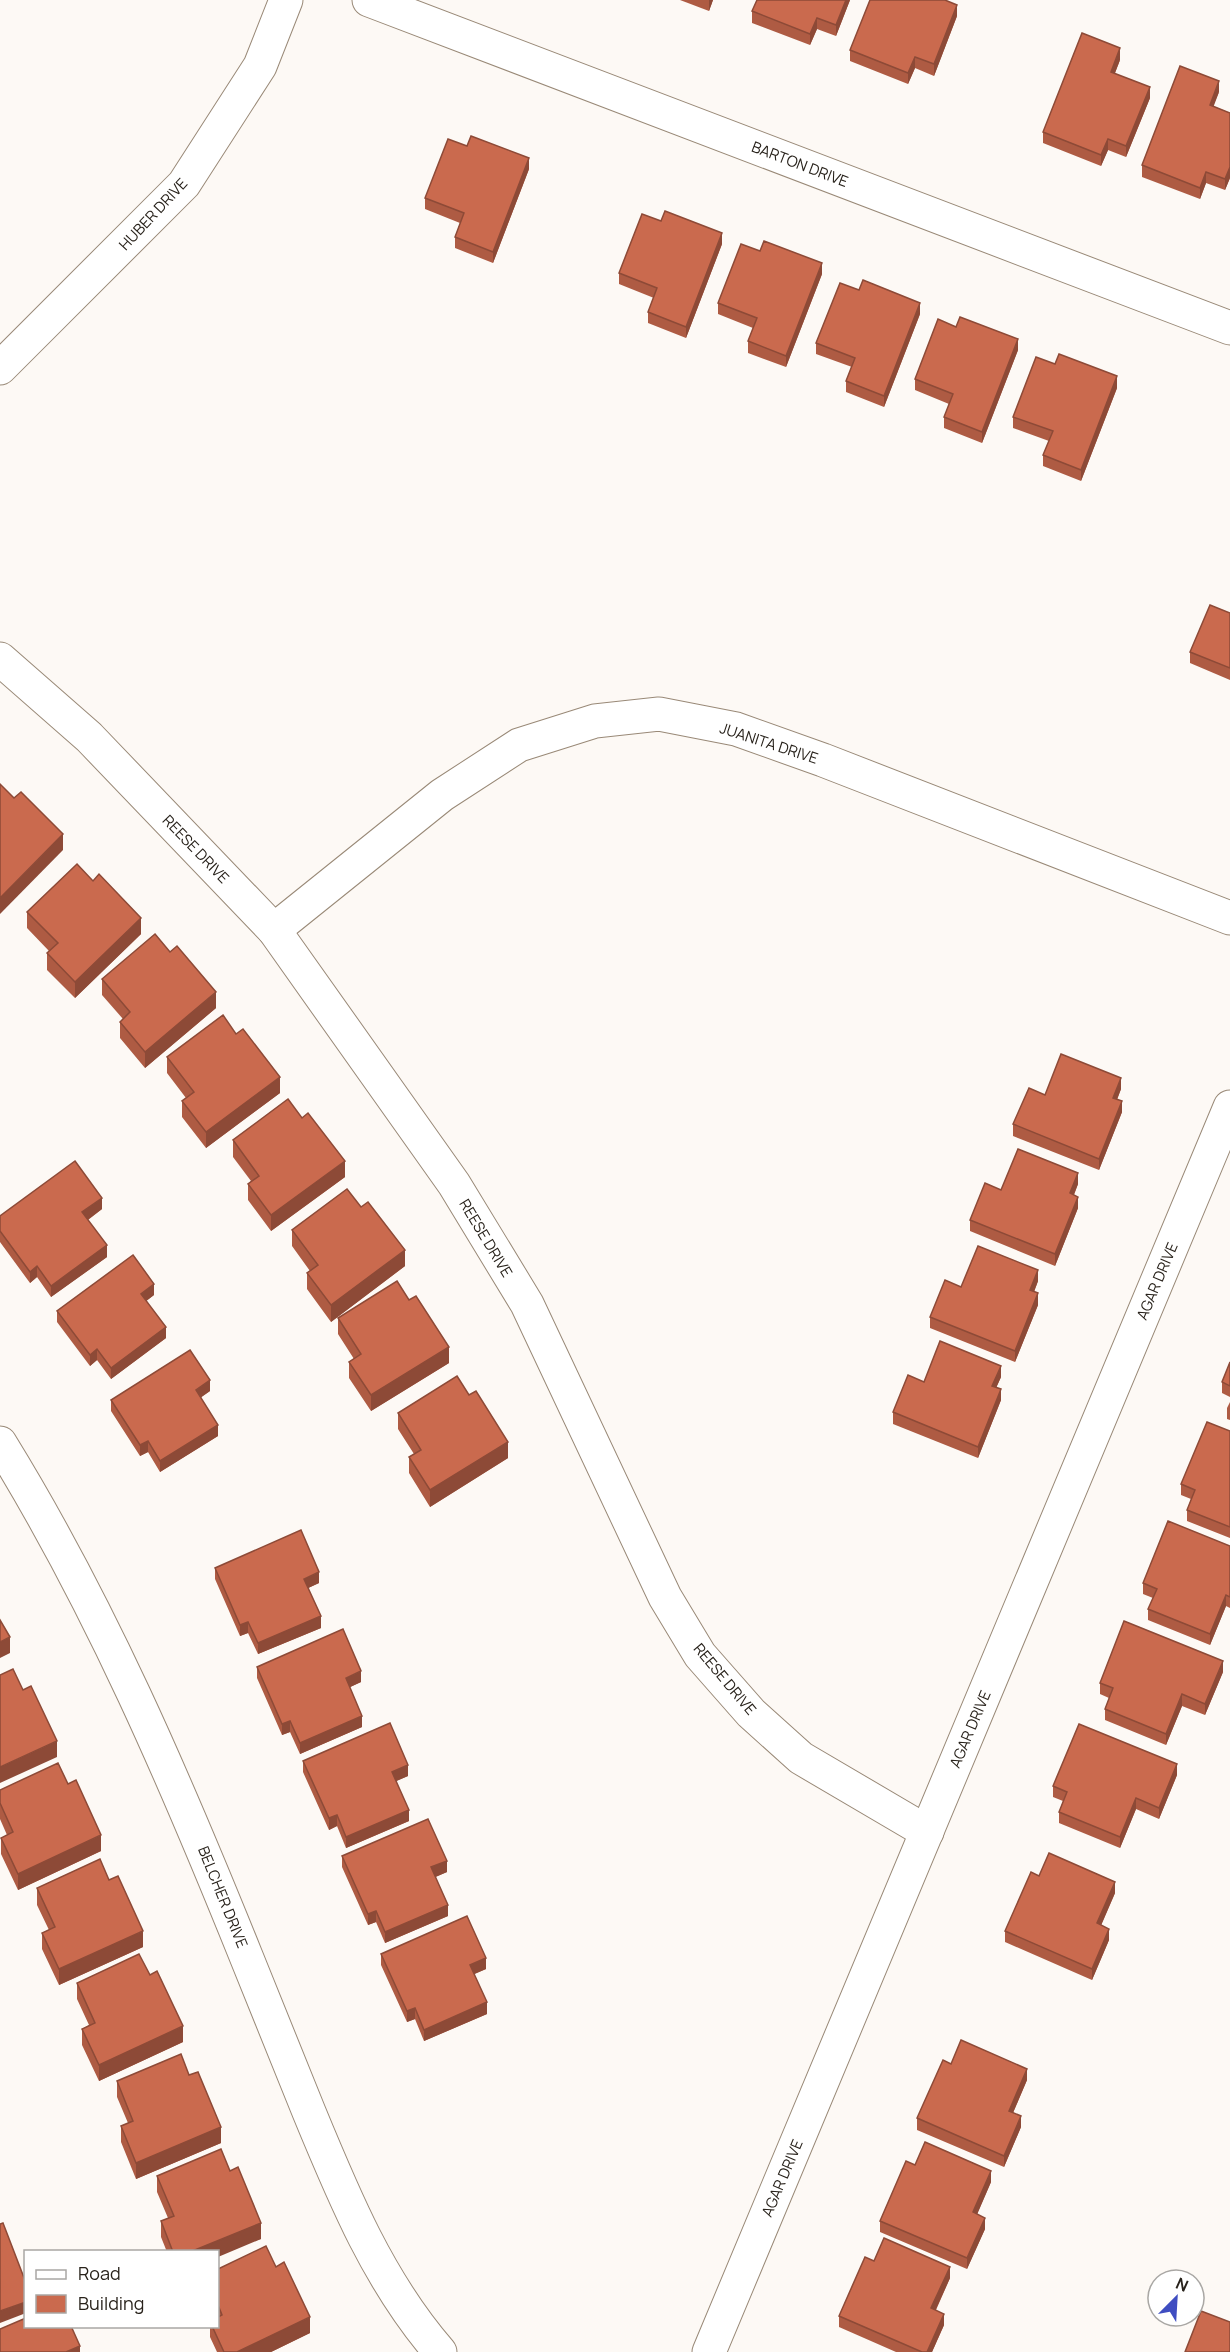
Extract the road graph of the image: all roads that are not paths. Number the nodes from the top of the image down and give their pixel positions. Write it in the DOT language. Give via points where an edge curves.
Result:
graph roads {
  1 [pos="286,0"];
  2 [pos="369,0"];
  3 [pos="1230,328"];
  4 [pos="0,368"];
  5 [pos="0,659"];
  6 [pos="1230,918"];
  7 [pos="274,930"];
  8 [pos="1230,1107"];
  9 [pos="0,1443"];
  10 [pos="927,1832"];
  11 [pos="440,2352"];
  12 [pos="709,2352"];
  1 -- 4 [label="street, HUBER DRIVE" via="260,66 184,183"];
  2 -- 3 [label="street, BARTON DRIVE"];
  5 -- 7 [label="street, REESE DRIVE" via="89,737"];
  6 -- 7 [label="street, JUANITA DRIVE" via="823,760 736,729 658,714 594,721 519,746 442,795"];
  7 -- 10 [label="street, REESE DRIVE" via="454,1184 527,1304 665,1596 700,1655 751,1713 801,1758"];
  8 -- 10 [label="street, AGAR DRIVE"];
  9 -- 11 [label="street, BELCHER DRIVE" via="48,1521 119,1663 198,1837 345,2200 386,2277 416,2325"];
  10 -- 12 [label="street, AGAR DRIVE"];
}
